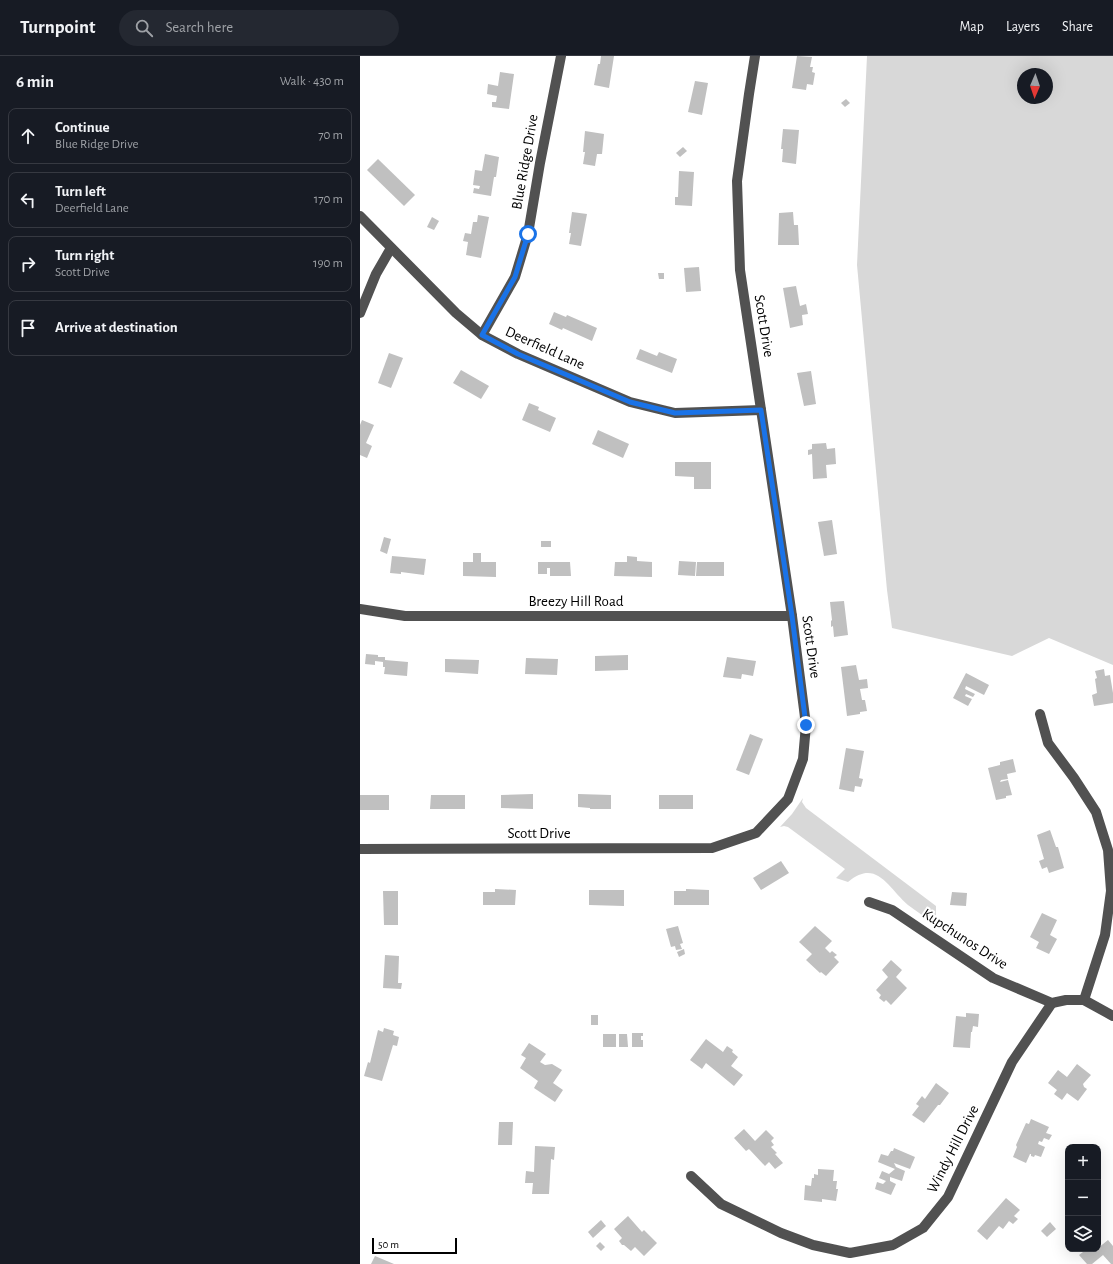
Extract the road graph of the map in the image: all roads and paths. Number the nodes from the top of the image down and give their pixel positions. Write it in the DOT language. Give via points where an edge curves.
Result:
graph roads {
  1 [pos="561,56"];
  2 [pos="755,56"];
  3 [pos="360,216"];
  4 [pos="391,248"];
  5 [pos="360,313"];
  6 [pos="482,335"];
  7 [pos="761,410"];
  8 [pos="360,609"];
  9 [pos="792,616"];
  10 [pos="1040,714"];
  11 [pos="360,849"];
  12 [pos="869,902"];
  13 [pos="1084,1000"];
  14 [pos="1052,1003"];
  15 [pos="1113,1016"];
  16 [pos="691,1176"];
  1 -- 6 [label="street, Blue Ridge Drive" via="528,234 515,277"];
  2 -- 7 [label="street, Scott Drive" via="736,181 740,270"];
  3 -- 4 [label="street, Deerfield Lane"];
  4 -- 5 [label="street" via="376,274"];
  4 -- 6 [label="street, Deerfield Lane" via="456,313"];
  6 -- 7 [label="street, Deerfield Lane" via="518,354 630,402 675,413"];
  7 -- 9 [label="street, Scott Drive"];
  8 -- 9 [label="street, Breezy Hill Road" via="405,616"];
  9 -- 11 [label="street, Scott Drive" via="806,725 803,759 788,800 756,833 712,848"];
  10 -- 13 [label="street" via="1048,743 1096,812 1108,850 1111,891 1105,935"];
  12 -- 14 [label="street, Kupchunos Drive" via="892,910 993,978"];
  13 -- 14 [label="street"];
  13 -- 15 [label="street"];
  14 -- 16 [label="street, Windy Hill Drive" via="1012,1062 948,1197 923,1228 893,1245 850,1253 813,1245 781,1233 721,1204"];
}
